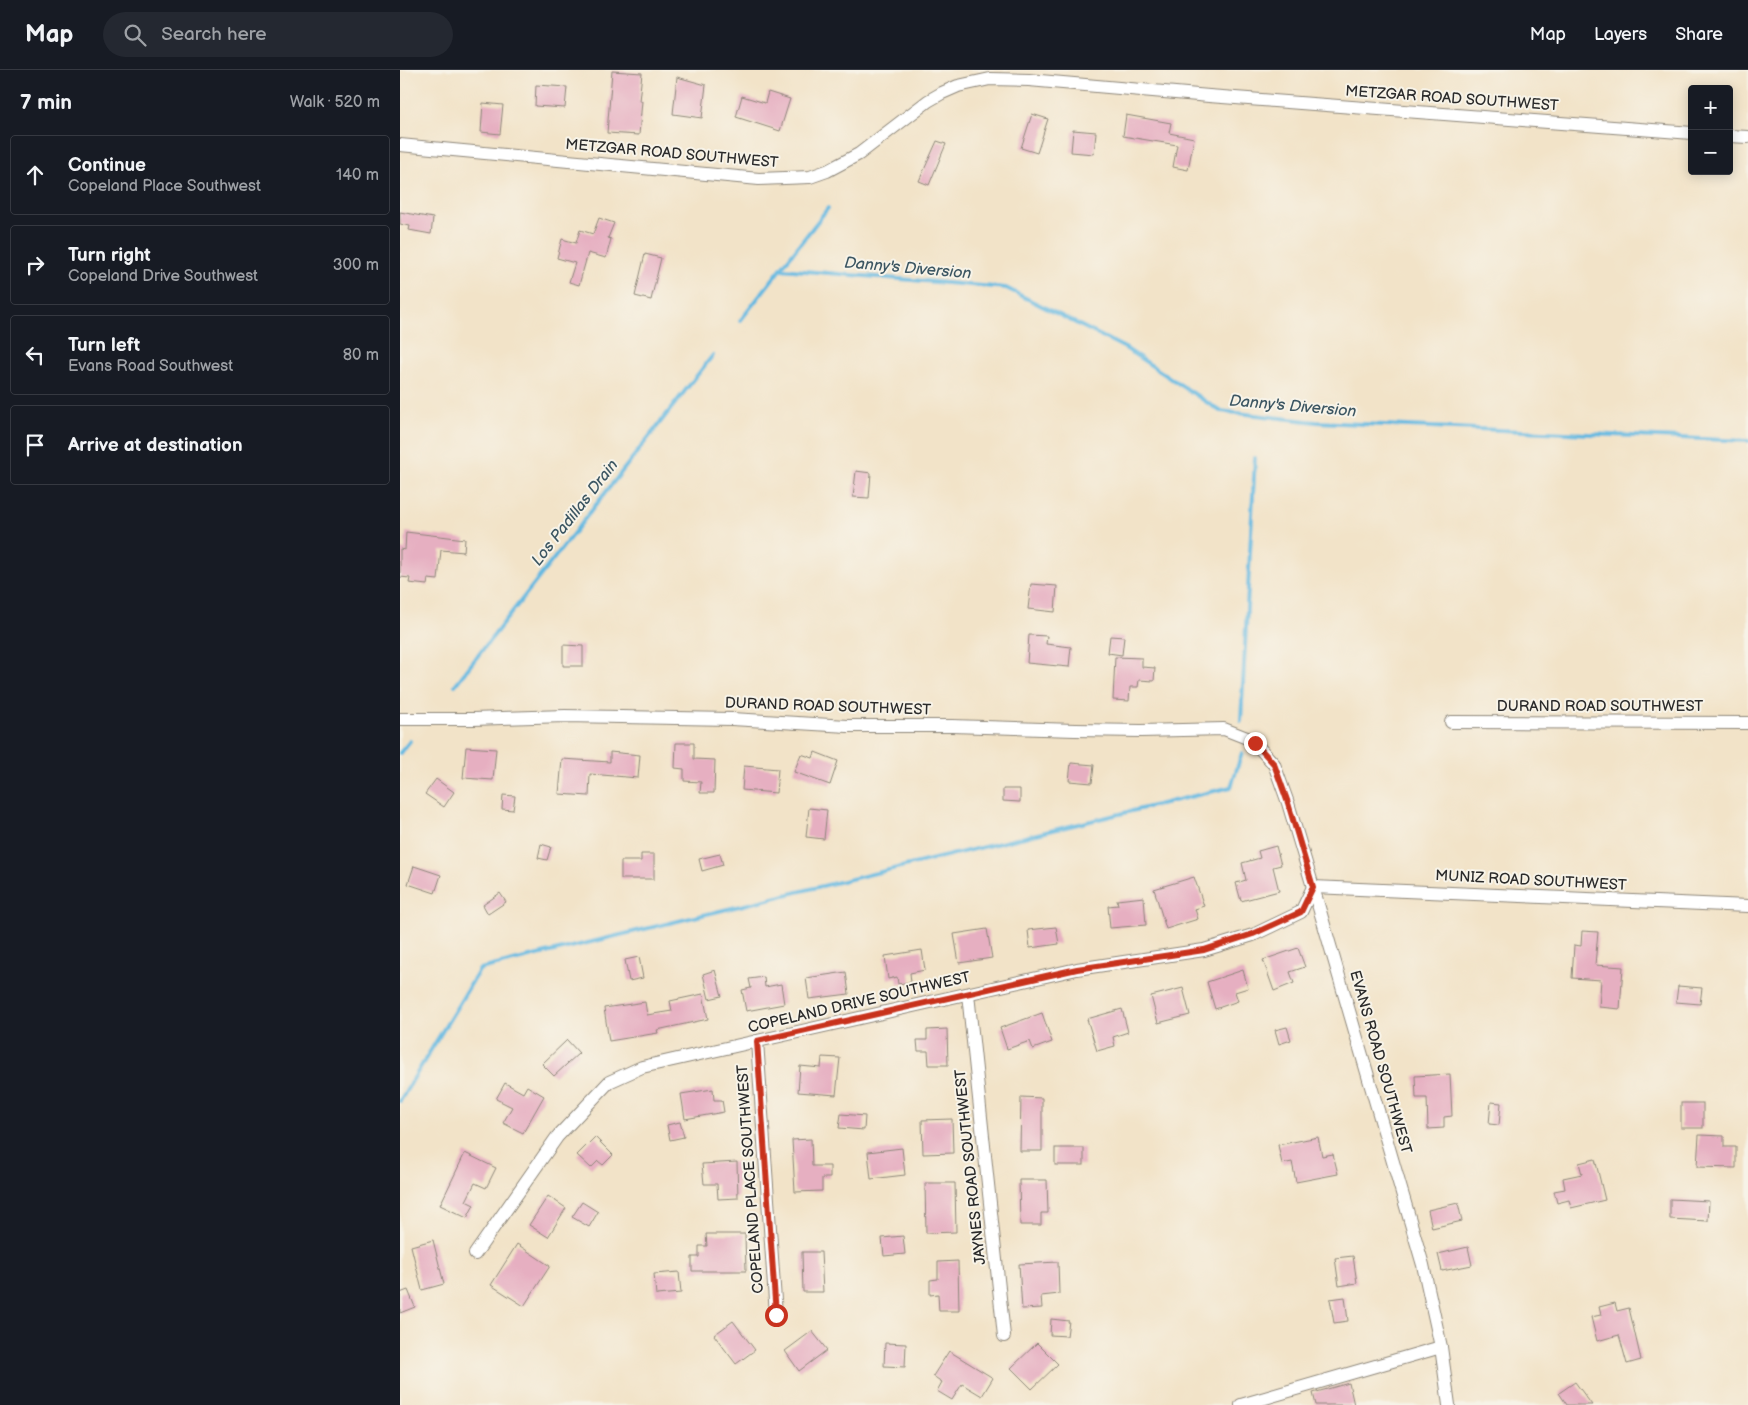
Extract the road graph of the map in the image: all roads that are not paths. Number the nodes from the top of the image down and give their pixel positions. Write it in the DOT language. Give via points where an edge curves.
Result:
graph roads {
  1 [pos="1688,133"];
  2 [pos="1733,136"];
  3 [pos="1748,137"];
  4 [pos="400,145"];
  5 [pos="400,719"];
  6 [pos="1451,722"];
  7 [pos="1748,723"];
  8 [pos="1252,740"];
  9 [pos="1313,887"];
  10 [pos="1748,906"];
  11 [pos="968,994"];
  12 [pos="757,1041"];
  13 [pos="474,1254"];
  14 [pos="776,1315"];
  15 [pos="1004,1336"];
  16 [pos="1441,1347"];
  17 [pos="1241,1405"];
  18 [pos="1449,1405"];
  1 -- 4 [label="street, METZGAR ROAD SOUTHWEST" via="1009,79 973,82 942,93 859,154 810,177 759,179"];
  2 -- 3 [label="street"];
  5 -- 8 [label="street, DURAND ROAD SOUTHWEST" via="565,716 732,719 847,726 1141,731 1224,729"];
  6 -- 7 [label="street, DURAND ROAD SOUTHWEST"];
  8 -- 9 [label="street, EVANS ROAD SOUTHWEST" via="1274,764"];
  9 -- 10 [label="street, MUNIZ ROAD SOUTHWEST"];
  9 -- 11 [label="street, COPELAND DRIVE SOUTHWEST" via="1301,912 1253,934 1204,950 1077,969"];
  9 -- 16 [label="street, EVANS ROAD SOUTHWEST" via="1423,1265"];
  11 -- 12 [label="street, COPELAND DRIVE SOUTHWEST"];
  11 -- 15 [label="street, JAYNES ROAD SOUTHWEST"];
  12 -- 13 [label="street, COPELAND DRIVE SOUTHWEST" via="642,1067 609,1082 557,1137"];
  12 -- 14 [label="street, COPELAND PLACE SOUTHWEST"];
  16 -- 17 [label="street"];
  16 -- 18 [label="street, EVANS ROAD SOUTHWEST"];
}
